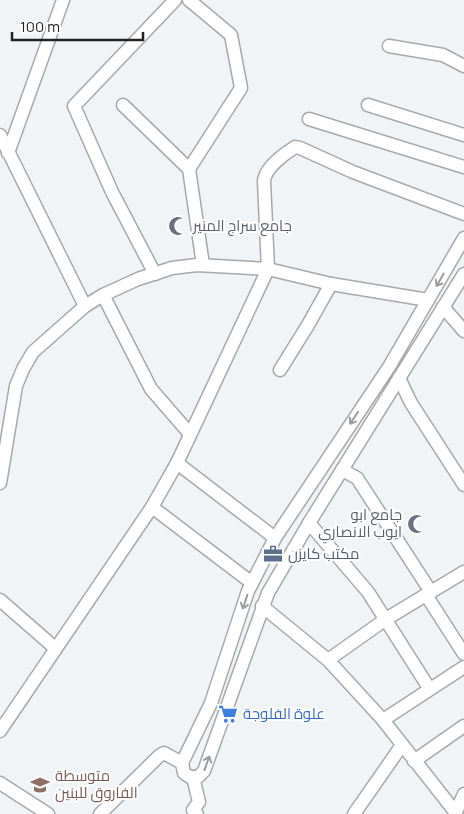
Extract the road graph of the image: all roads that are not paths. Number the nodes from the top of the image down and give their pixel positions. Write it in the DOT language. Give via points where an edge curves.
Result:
graph roads {
  1 [pos="63,0"];
  2 [pos="175,0"];
  3 [pos="189,0"];
  4 [pos="388,46"];
  5 [pos="464,66"];
  6 [pos="123,105"];
  7 [pos="368,105"];
  8 [pos="309,119"];
  9 [pos="464,134"];
  10 [pos="0,136"];
  11 [pos="8,153"];
  12 [pos="464,167"];
  13 [pos="188,169"];
  14 [pos="464,214"];
  15 [pos="464,238"];
  16 [pos="202,265"];
  17 [pos="268,269"];
  18 [pos="155,274"];
  19 [pos="464,274"];
  20 [pos="331,284"];
  21 [pos="464,290"];
  22 [pos="103,295"];
  23 [pos="451,295"];
  24 [pos="428,300"];
  25 [pos="85,306"];
  26 [pos="443,307"];
  27 [pos="464,330"];
  28 [pos="402,346"];
  29 [pos="414,354"];
  30 [pos="280,370"];
  31 [pos="399,378"];
  32 [pos="190,434"];
  33 [pos="178,463"];
  34 [pos="342,470"];
  35 [pos="0,483"];
  36 [pos="464,485"];
  37 [pos="152,507"];
  38 [pos="309,522"];
  39 [pos="275,538"];
  40 [pos="464,572"];
  41 [pos="252,582"];
  42 [pos="428,593"];
  43 [pos="0,600"];
  44 [pos="262,606"];
  45 [pos="386,619"];
  46 [pos="55,648"];
  47 [pos="464,654"];
  48 [pos="328,660"];
  49 [pos="464,667"];
  50 [pos="429,688"];
  51 [pos="383,720"];
  52 [pos="464,726"];
  53 [pos="0,731"];
  54 [pos="402,745"];
  55 [pos="414,761"];
  56 [pos="182,764"];
  57 [pos="193,778"];
  58 [pos="0,783"];
  59 [pos="464,794"];
  60 [pos="192,813"];
  61 [pos="455,813"];
  62 [pos="48,814"];
  63 [pos="100,814"];
  64 [pos="354,814"];
  1 -- 11 [label="street"];
  2 -- 18 [label="street" via="74,106 112,192"];
  3 -- 13 [label="street" via="231,35 241,88"];
  4 -- 5 [label="street" via="443,55"];
  6 -- 13 [label="street"];
  7 -- 9 [label="street"];
  8 -- 12 [label="street"];
  10 -- 11 [label="street"];
  11 -- 25 [label="street"];
  13 -- 16 [label="street"];
  14 -- 17 [label="street" via="294,147 264,176"];
  15 -- 24 [label="street, one-way"];
  16 -- 17 [label="street"];
  16 -- 18 [label="street" via="172,268"];
  17 -- 20 [label="street"];
  17 -- 32 [label="street"];
  18 -- 22 [label="street"];
  19 -- 23 [label="street"];
  20 -- 24 [label="street"];
  20 -- 30 [label="street"];
  21 -- 23 [label="street"];
  22 -- 25 [label="street"];
  22 -- 32 [label="street" via="151,389"];
  23 -- 26 [label="street"];
  24 -- 28 [label="street"];
  25 -- 35 [label="street" via="33,352 23,368 16,386"];
  26 -- 27 [label="street"];
  26 -- 29 [label="street"];
  28 -- 29 [label="street"];
  28 -- 39 [label="street, one-way"];
  29 -- 31 [label="street"];
  31 -- 34 [label="street"];
  31 -- 36 [label="street" via="411,403"];
  32 -- 33 [label="street"];
  33 -- 37 [label="street"];
  33 -- 39 [label="street"];
  34 -- 38 [label="street"];
  34 -- 42 [label="street" via="357,478"];
  37 -- 41 [label="street"];
  37 -- 46 [label="street"];
  38 -- 44 [label="street"];
  38 -- 45 [label="street" via="368,592"];
  39 -- 41 [label="street"];
  40 -- 42 [label="street"];
  41 -- 56 [label="street, one-way" via="211,703"];
  42 -- 45 [label="street"];
  42 -- 47 [label="street"];
  43 -- 46 [label="street"];
  44 -- 48 [label="street"];
  57 -- 44 [label="street, one-way" via="204,771"];
  45 -- 48 [label="street"];
  45 -- 50 [label="street"];
  46 -- 53 [label="street"];
  48 -- 51 [label="street"];
  49 -- 50 [label="street"];
  50 -- 51 [label="street"];
  51 -- 54 [label="street"];
  52 -- 55 [label="street"];
  54 -- 55 [label="street"];
  54 -- 64 [label="street"];
  55 -- 61 [label="street"];
  56 -- 57 [label="street" via="184,773"];
  56 -- 63 [label="street" via="164,753"];
  57 -- 60 [label="street" via="199,802"];
  58 -- 62 [label="street"];
  59 -- 61 [label="street"];
}
